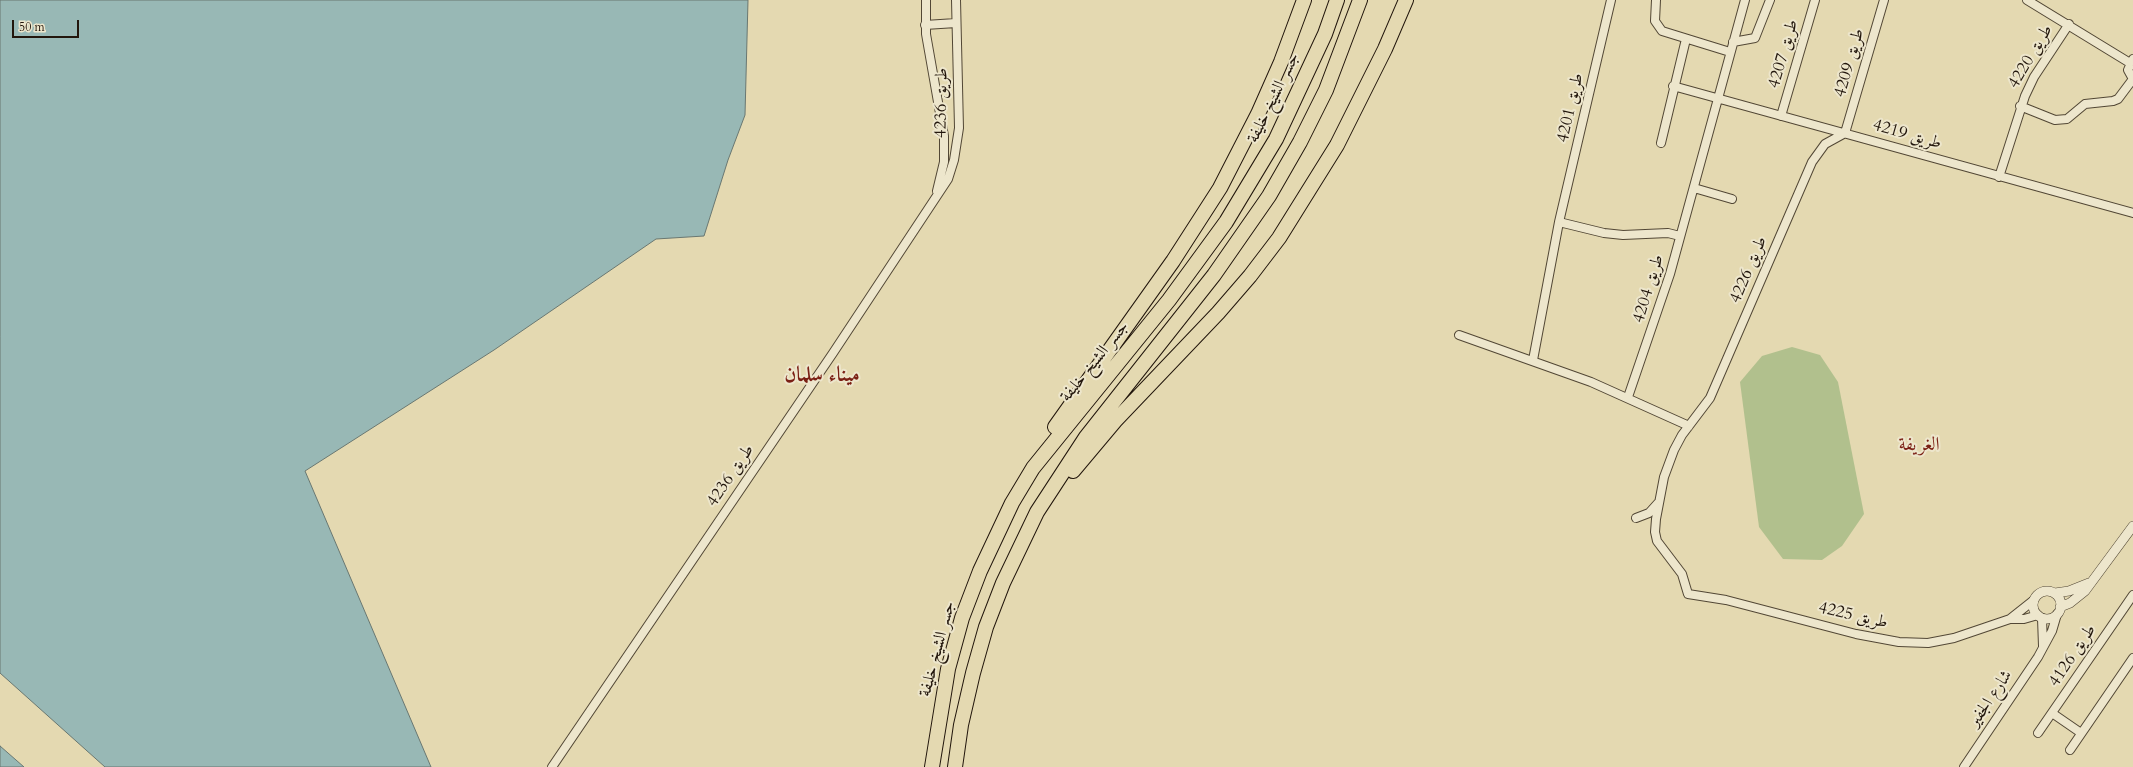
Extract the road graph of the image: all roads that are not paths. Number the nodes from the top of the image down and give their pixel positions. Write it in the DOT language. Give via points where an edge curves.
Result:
graph roads {
  1 [pos="926,0"];
  2 [pos="956,0"];
  3 [pos="1304,0"];
  4 [pos="1337,0"];
  5 [pos="1360,0"];
  6 [pos="1406,0"];
  7 [pos="1415,0"];
  8 [pos="1611,0"];
  9 [pos="1656,0"];
  10 [pos="1745,0"];
  11 [pos="1770,0"];
  12 [pos="1815,0"];
  13 [pos="1884,0"];
  14 [pos="2027,0"];
  15 [pos="2036,2"];
  16 [pos="956,23"];
  17 [pos="2069,24"];
  18 [pos="925,25"];
  19 [pos="1686,39"];
  20 [pos="1734,42"];
  21 [pos="1385,49"];
  22 [pos="1730,52"];
  23 [pos="2131,61"];
  24 [pos="2133,79"];
  25 [pos="1673,86"];
  26 [pos="1717,99"];
  27 [pos="2020,106"];
  28 [pos="1781,116"];
  29 [pos="1845,134"];
  30 [pos="1661,143"];
  31 [pos="1999,177"];
  32 [pos="1694,188"];
  33 [pos="1732,199"];
  34 [pos="935,201"];
  35 [pos="2133,213"];
  36 [pos="1560,222"];
  37 [pos="1680,236"];
  38 [pos="1459,335"];
  39 [pos="1533,360"];
  40 [pos="1628,397"];
  41 [pos="1688,426"];
  42 [pos="1033,468"];
  43 [pos="1660,501"];
  44 [pos="1038,512"];
  45 [pos="1636,518"];
  46 [pos="2133,526"];
  47 [pos="2090,583"];
  48 [pos="2054,593"];
  49 [pos="1688,594"];
  50 [pos="2133,595"];
  51 [pos="2034,600"];
  52 [pos="2059,610"];
  53 [pos="2040,616"];
  54 [pos="2010,620"];
  55 [pos="2043,647"];
  56 [pos="2133,658"];
  57 [pos="2052,713"];
  58 [pos="2038,733"];
  59 [pos="2081,733"];
  60 [pos="936,734"];
  61 [pos="2070,750"];
  62 [pos="552,767"];
  63 [pos="923,767"];
  64 [pos="932,767"];
  65 [pos="955,767"];
  66 [pos="1964,767"];
  1 -- 18 [label="street, طريق 4236"];
  2 -- 16 [label="street, طريق 4236"];
  3 -- 42 [label="highway" via="1258,114 1220,188 1174,261 1055,428"];
  4 -- 42 [label="highway, جسر الشيخ خليفة" via="1325,34 1285,120 1250,185 1226,222 1169,300"];
  5 -- 44 [label="highway" via="1326,90 1269,196 1187,310 1094,426"];
  6 -- 21 [label="highway"];
  7 -- 21 [label="highway"];
  8 -- 36 [label="street, طريق 4201"];
  9 -- 19 [label="street" via="1654,15 1658,26 1667,34"];
  10 -- 20 [label="street, طريق 4204"];
  11 -- 20 [label="street" via="1756,38"];
  12 -- 28 [label="street, طريق 4207"];
  13 -- 29 [label="street, طريق 4209"];
  14 -- 15 [label="street"];
  15 -- 17 [label="street"];
  16 -- 18 [label="street"];
  16 -- 34 [label="street, طريق 4236" via="959,103 957,145 952,169"];
  17 -- 23 [label="street"];
  17 -- 27 [label="street, طريق 4220" via="2034,77"];
  18 -- 34 [label="street, طريق 4236" via="944,136 944,162"];
  19 -- 22 [label="street"];
  19 -- 25 [label="street"];
  20 -- 22 [label="street, طريق 4204"];
  21 -- 44 [label="highway" via="1337,145 1308,193 1250,276 1182,353 1090,449 1056,496"];
  22 -- 26 [label="street, طريق 4204"];
  23 -- 24 [label="street" via="2128,73"];
  24 -- 27 [label="street, طريق 4220" via="2118,98 2085,104 2067,119 2055,120"];
  25 -- 26 [label="street, طريق 4219"];
  25 -- 30 [label="street"];
  26 -- 28 [label="street, طريق 4219"];
  26 -- 32 [label="street, طريق 4204"];
  27 -- 31 [label="street, طريق 4220"];
  28 -- 29 [label="street, طريق 4219"];
  29 -- 31 [label="street, طريق 4219"];
  29 -- 41 [label="street, طريق 4226" via="1825,144 1812,162 1710,398"];
  31 -- 35 [label="street, طريق 4219"];
  32 -- 33 [label="street"];
  32 -- 37 [label="street, طريق 4204"];
  34 -- 62 [label="street, طريق 4236"];
  36 -- 37 [label="street" via="1604,233 1668,233"];
  36 -- 39 [label="street"];
  37 -- 40 [label="street, طريق 4204" via="1657,317"];
  38 -- 39 [label="street"];
  39 -- 40 [label="street"];
  40 -- 41 [label="street"];
  41 -- 43 [label="street, طريق 4226" via="1668,465"];
  42 -- 60 [label="highway, جسر الشيخ خليفة" via="1000,526 962,618 948,669"];
  43 -- 45 [label="street" via="1649,513"];
  43 -- 49 [label="street, طريق 4226" via="1655,525 1657,541 1682,574"];
  44 -- 65 [label="highway" via="1003,583 986,627 966,702"];
  46 -- 47 [label="street"];
  47 -- 48 [label="street"];
  47 -- 52 [label="street" via="2078,597"];
  48 -- 51 [label="street" via="2042,592"];
  48 -- 52 [label="street" via="2059,599"];
  49 -- 54 [label="street, طريق 4225" via="1726,600 1856,634 1907,643 1941,641"];
  50 -- 57 [label="street, طريق 4126"];
  51 -- 53 [label="street" via="2034,609"];
  51 -- 54 [label="street, طريق 4225"];
  52 -- 53 [label="street" via="2049,618"];
  52 -- 55 [label="street, شارع الجفير"];
  53 -- 54 [label="street, طريق 4225"];
  53 -- 55 [label="street"];
  55 -- 66 [label="street, شارع الجفير"];
  56 -- 59 [label="street"];
  57 -- 58 [label="street, طريق 4126"];
  57 -- 59 [label="street"];
  59 -- 61 [label="street"];
  60 -- 63 [label="highway"];
  60 -- 64 [label="highway, جسر الشيخ خليفة"];
}
